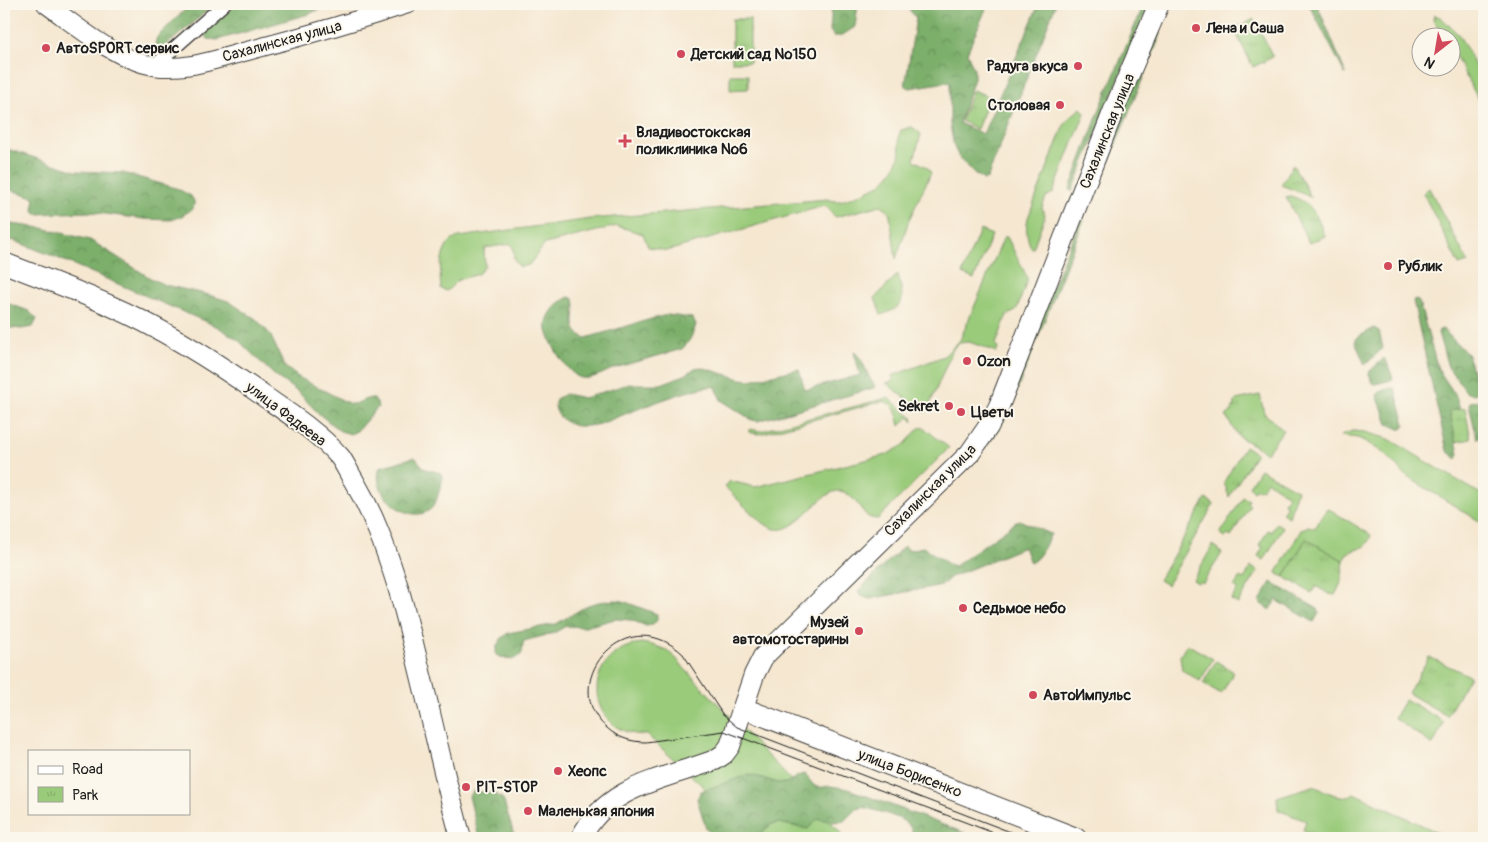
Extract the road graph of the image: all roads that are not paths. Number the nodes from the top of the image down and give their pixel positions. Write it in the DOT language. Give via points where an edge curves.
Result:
graph roads {
  1 [pos="46,4"];
  2 [pos="224,4"];
  3 [pos="408,4"];
  4 [pos="1160,4"];
  5 [pos="154,66"];
  6 [pos="4,263"];
  7 [pos="743,708"];
  8 [pos="461,838"];
  9 [pos="581,838"];
  10 [pos="1076,838"];
  1 -- 5 [label="main road, Сахалинская улица" via="105,45 130,59"];
  2 -- 5 [label="street"];
  3 -- 5 [label="main road, Сахалинская улица" via="209,62 180,67"];
  4 -- 7 [label="main road, Сахалинская улица" via="1113,112 988,427 970,453 763,657"];
  6 -- 8 [label="main road, улица Фадеева" via="113,306 222,366 305,425 340,457 363,495 390,562"];
  7 -- 9 [label="main road, Сахалинская улица" via="724,754 616,797 604,807"];
  7 -- 10 [label="main road, улица Борисенко"];
}
